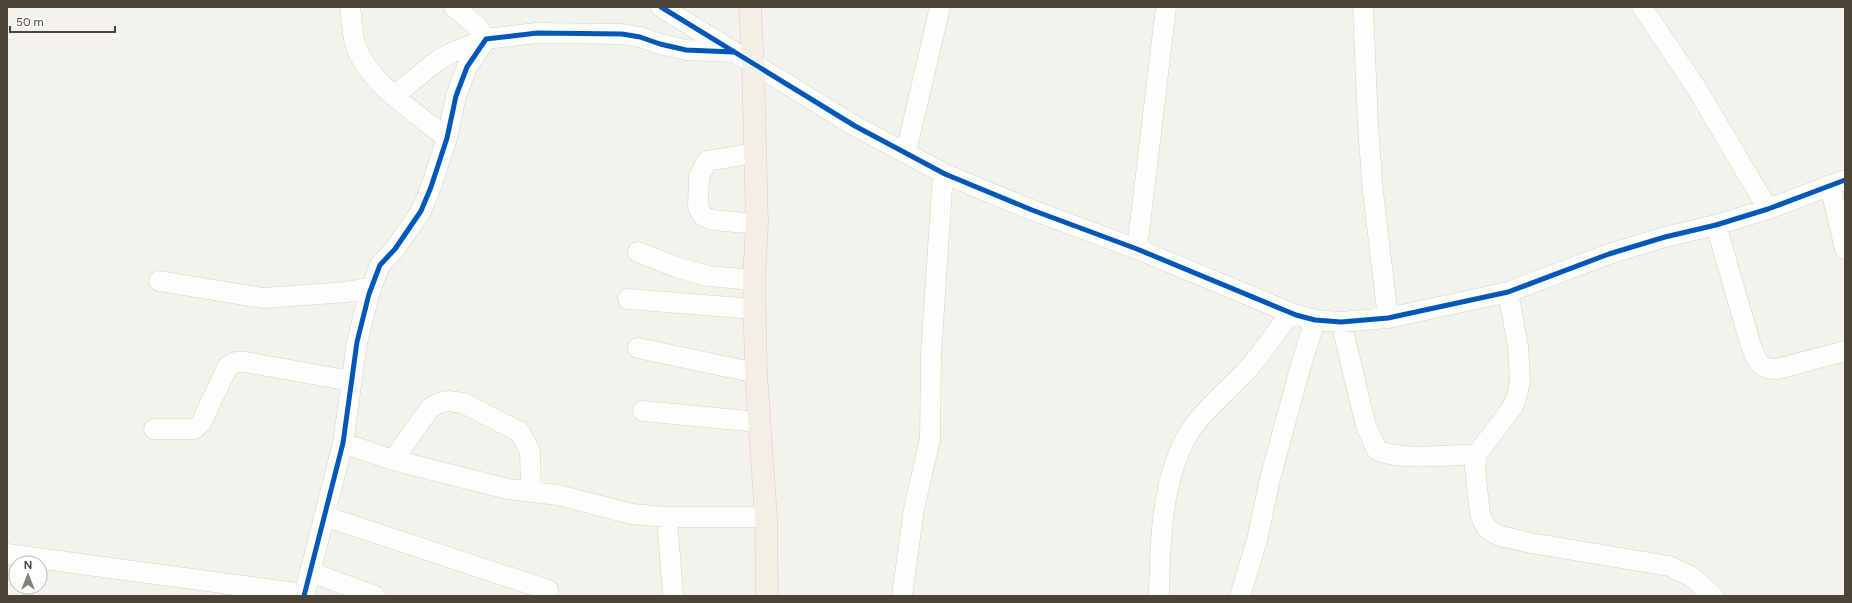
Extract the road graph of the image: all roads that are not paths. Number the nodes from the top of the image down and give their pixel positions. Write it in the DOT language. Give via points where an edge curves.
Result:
graph roads {
  1 [pos="350,7"];
  2 [pos="454,7"];
  3 [pos="661,7"];
  4 [pos="750,7"];
  5 [pos="940,7"];
  6 [pos="1166,7"];
  7 [pos="1364,7"];
  8 [pos="1642,7"];
  9 [pos="486,39"];
  10 [pos="464,47"];
  11 [pos="734,52"];
  12 [pos="753,64"];
  13 [pos="395,95"];
  14 [pos="447,138"];
  15 [pos="906,152"];
  16 [pos="755,153"];
  17 [pos="945,174"];
  18 [pos="1837,182"];
  19 [pos="1768,209"];
  20 [pos="757,224"];
  21 [pos="1716,225"];
  22 [pos="1137,249"];
  23 [pos="1845,249"];
  24 [pos="638,252"];
  25 [pos="754,280"];
  26 [pos="159,282"];
  27 [pos="372,287"];
  28 [pos="1508,292"];
  29 [pos="628,299"];
  30 [pos="754,309"];
  31 [pos="1296,315"];
  32 [pos="1388,318"];
  33 [pos="1316,320"];
  34 [pos="1340,322"];
  35 [pos="638,348"];
  36 [pos="1845,351"];
  37 [pos="756,373"];
  38 [pos="351,381"];
  39 [pos="643,411"];
  40 [pos="758,422"];
  41 [pos="154,429"];
  42 [pos="343,443"];
  43 [pos="1477,454"];
  44 [pos="393,460"];
  45 [pos="531,492"];
  46 [pos="324,516"];
  47 [pos="667,517"];
  48 [pos="766,517"];
  49 [pos="7,554"];
  50 [pos="310,572"];
  51 [pos="548,590"];
  52 [pos="304,595"];
  53 [pos="375,596"];
  54 [pos="673,596"];
  55 [pos="767,596"];
  56 [pos="902,596"];
  57 [pos="1159,596"];
  58 [pos="1240,596"];
  59 [pos="1713,596"];
  1 -- 13 [label="street" via="355,44 364,62 376,78"];
  2 -- 9 [label="street" via="478,26"];
  2 -- 10 [label="street"];
  3 -- 11 [label="street"];
  4 -- 12 [label="main road"];
  5 -- 15 [label="street"];
  6 -- 22 [label="street"];
  7 -- 32 [label="street" via="1373,192"];
  8 -- 19 [label="street" via="1697,89"];
  9 -- 10 [label="street"];
  9 -- 11 [label="street" via="537,33 622,34 686,50"];
  9 -- 14 [label="street" via="467,67 459,88"];
  10 -- 13 [label="street" via="437,62"];
  11 -- 12 [label="street"];
  12 -- 15 [label="street" via="855,126"];
  12 -- 16 [label="main road"];
  13 -- 14 [label="street"];
  14 -- 27 [label="street" via="421,210 395,249 380,265"];
  15 -- 17 [label="street"];
  16 -- 20 [label="main road"];
  16 -- 20 [label="street" via="707,161 699,177 698,207 703,216 713,220"];
  17 -- 22 [label="street"];
  17 -- 56 [label="street" via="931,356 930,439 914,509"];
  18 -- 19 [label="street"];
  18 -- 23 [label="street"];
  19 -- 21 [label="street"];
  20 -- 25 [label="main road"];
  21 -- 28 [label="street" via="1609,254"];
  21 -- 36 [label="street" via="1758,363 1767,369 1777,369"];
  22 -- 31 [label="street"];
  24 -- 25 [label="street" via="708,276"];
  25 -- 30 [label="main road"];
  26 -- 27 [label="street" via="263,298 346,292"];
  27 -- 38 [label="street" via="357,342"];
  28 -- 32 [label="street"];
  28 -- 43 [label="street" via="1518,346 1520,380 1517,396 1512,408"];
  29 -- 30 [label="street"];
  30 -- 37 [label="main road"];
  31 -- 33 [label="street"];
  31 -- 57 [label="street" via="1287,318 1246,371 1190,430 1183,444 1164,505 1160,537"];
  32 -- 34 [label="street"];
  33 -- 34 [label="street"];
  33 -- 58 [label="street" via="1301,365 1270,478 1257,540"];
  34 -- 43 [label="street" via="1366,426 1376,450 1384,454 1401,456"];
  35 -- 37 [label="street"];
  37 -- 40 [label="main road"];
  38 -- 41 [label="street" via="236,362 228,366 201,423 194,429"];
  38 -- 42 [label="street"];
  39 -- 40 [label="street"];
  40 -- 48 [label="main road"];
  42 -- 44 [label="street"];
  42 -- 46 [label="street"];
  43 -- 59 [label="street" via="1475,468 1480,514 1492,532 1531,543 1669,566 1692,577"];
  44 -- 45 [label="street" via="508,489"];
  44 -- 45 [label="street" via="430,408 448,401 463,403 520,432 530,452"];
  45 -- 47 [label="street" via="632,514"];
  46 -- 50 [label="street"];
  46 -- 51 [label="street"];
  47 -- 48 [label="street"];
  47 -- 54 [label="street"];
  48 -- 55 [label="main road"];
  49 -- 52 [label="street"];
  50 -- 52 [label="street"];
  50 -- 53 [label="street"];
}
